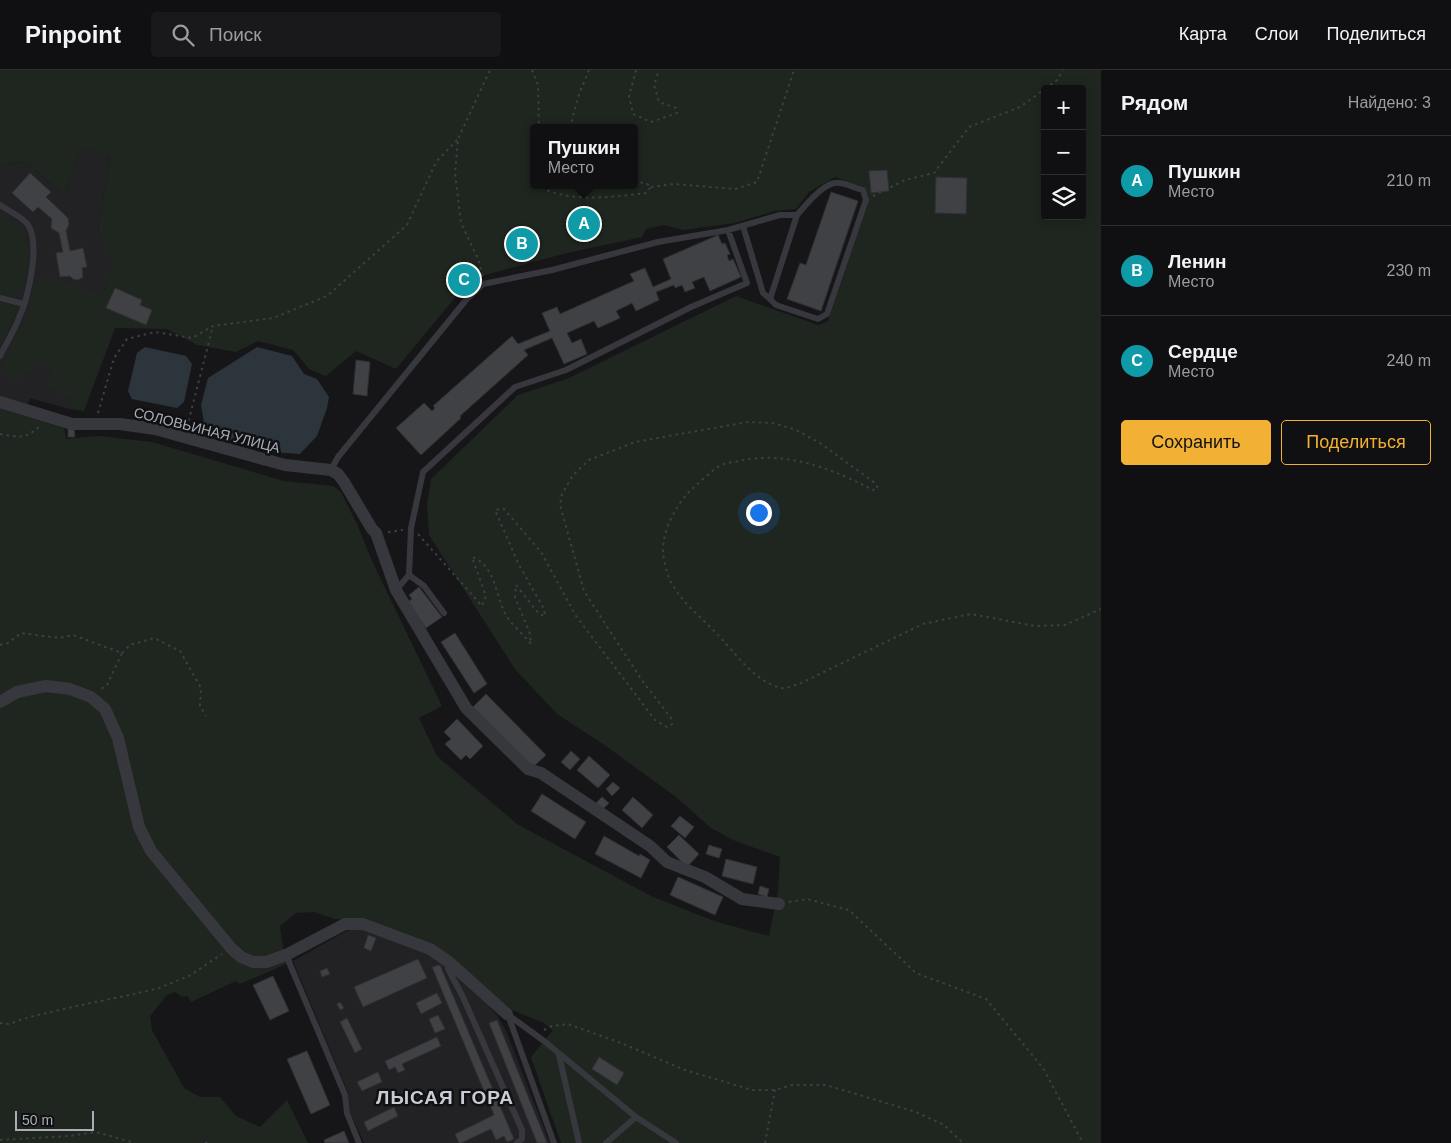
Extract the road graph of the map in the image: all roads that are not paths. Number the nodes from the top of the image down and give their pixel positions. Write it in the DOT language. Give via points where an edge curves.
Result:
graph roads {
  1 [pos="0,205"];
  2 [pos="797,215"];
  3 [pos="743,226"];
  4 [pos="728,230"];
  5 [pos="0,298"];
  6 [pos="770,299"];
  7 [pos="24,304"];
  8 [pos="0,356"];
  9 [pos="0,402"];
  10 [pos="331,470"];
  11 [pos="409,575"];
  12 [pos="396,590"];
  13 [pos="444,613"];
  14 [pos="0,702"];
  15 [pos="779,904"];
  16 [pos="286,956"];
  17 [pos="449,962"];
  18 [pos="507,1014"];
  19 [pos="559,1055"];
  20 [pos="636,1117"];
  21 [pos="359,1143"];
  22 [pos="517,1143"];
  23 [pos="554,1143"];
  24 [pos="579,1143"];
  25 [pos="606,1143"];
  26 [pos="676,1143"];
  1 -- 7 [label="lane" via="28,223 34,238 34,257"];
  2 -- 3 [label="lane" via="780,215"];
  2 -- 6 [label="lane"];
  2 -- 6 [label="lane" via="815,195 838,182 863,190 866,200 827,314 818,319 776,305"];
  3 -- 4 [label="lane"];
  3 -- 6 [label="lane" via="763,293"];
  4 -- 10 [label="lane" via="658,242 483,284 466,300 338,457"];
  4 -- 11 [label="lane" via="747,282 566,370 515,387 423,472 411,528"];
  5 -- 7 [label="lane"];
  7 -- 8 [label="lane"];
  9 -- 10 [label="street, СОЛОВЬИНАЯ УЛИЦА" via="72,424 120,424 155,429 285,465"];
  10 -- 12 [label="street" via="344,482 376,533"];
  11 -- 12 [label="lane"];
  11 -- 13 [label="lane" via="424,586"];
  12 -- 15 [label="street" via="466,708 528,769 541,773 650,846 667,862 705,877 742,899"];
  14 -- 16 [label="street" via="17,692 46,686 70,689 90,697 104,709 118,738 139,827 151,851 241,957 253,962 266,962"];
  16 -- 17 [label="street" via="345,924 363,924 430,949"];
  16 -- 21 [label="lane" via="345,1095 347,1113"];
  17 -- 18 [label="street"];
  17 -- 22 [label="lane" via="448,968 522,1130 522,1139"];
  18 -- 19 [label="lane"];
  18 -- 23 [label="lane"];
  19 -- 20 [label="lane"];
  19 -- 24 [label="lane"];
  20 -- 25 [label="lane"];
  20 -- 26 [label="lane"];
}
